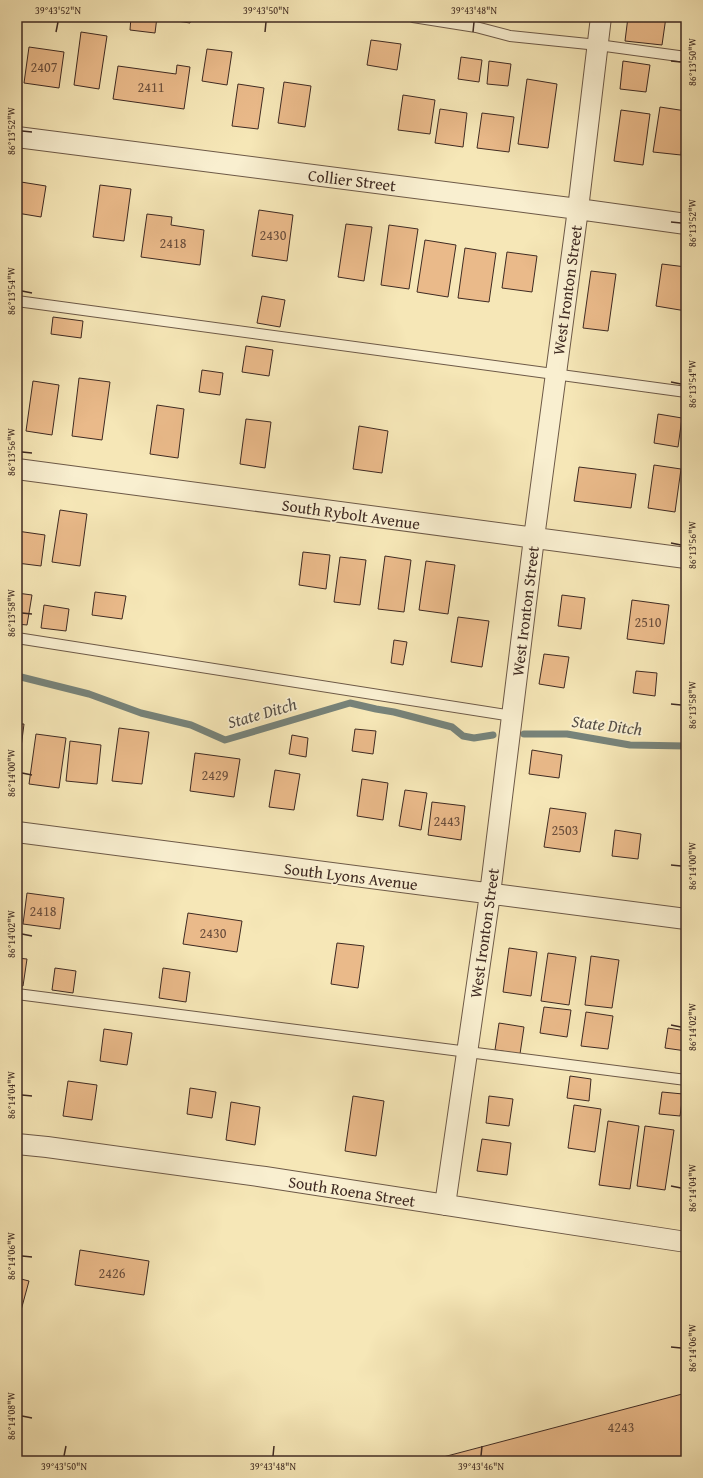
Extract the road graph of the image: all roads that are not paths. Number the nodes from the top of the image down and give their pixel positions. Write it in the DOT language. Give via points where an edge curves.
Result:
graph roads {
  1 [pos="413,17"];
  2 [pos="601,17"];
  3 [pos="598,45"];
  4 [pos="686,57"];
  5 [pos="17,137"];
  6 [pos="578,209"];
  7 [pos="686,224"];
  8 [pos="17,301"];
  9 [pos="556,375"];
  10 [pos="686,392"];
  11 [pos="17,469"];
  12 [pos="534,538"];
  13 [pos="686,558"];
  14 [pos="17,638"];
  15 [pos="512,716"];
  16 [pos="17,832"];
  17 [pos="490,894"];
  18 [pos="686,919"];
  19 [pos="17,994"];
  20 [pos="467,1052"];
  21 [pos="686,1080"];
  22 [pos="17,1144"];
  23 [pos="445,1206"];
  24 [pos="686,1242"];
  1 -- 3 [label="lane" via="476,27 510,36"];
  2 -- 3 [label="street, West Ironton Street"];
  3 -- 4 [label="lane"];
  3 -- 6 [label="street, West Ironton Street"];
  5 -- 6 [label="street, Collier Street"];
  6 -- 7 [label="street, Collier Street"];
  6 -- 9 [label="street, West Ironton Street"];
  8 -- 9 [label="lane"];
  9 -- 10 [label="lane"];
  9 -- 12 [label="street, West Ironton Street"];
  11 -- 12 [label="street, South Rybolt Avenue"];
  12 -- 13 [label="street, South Rybolt Avenue"];
  12 -- 15 [label="street, West Ironton Street"];
  14 -- 15 [label="lane"];
  15 -- 17 [label="street, West Ironton Street"];
  16 -- 17 [label="street, South Lyons Avenue"];
  17 -- 18 [label="street, South Lyons Avenue"];
  17 -- 20 [label="street, West Ironton Street"];
  19 -- 20 [label="lane"];
  20 -- 21 [label="lane"];
  20 -- 23 [label="street, West Ironton Street"];
  22 -- 23 [label="street, South Roena Street" via="265,1177"];
  23 -- 24 [label="street, South Roena Street"];
}
